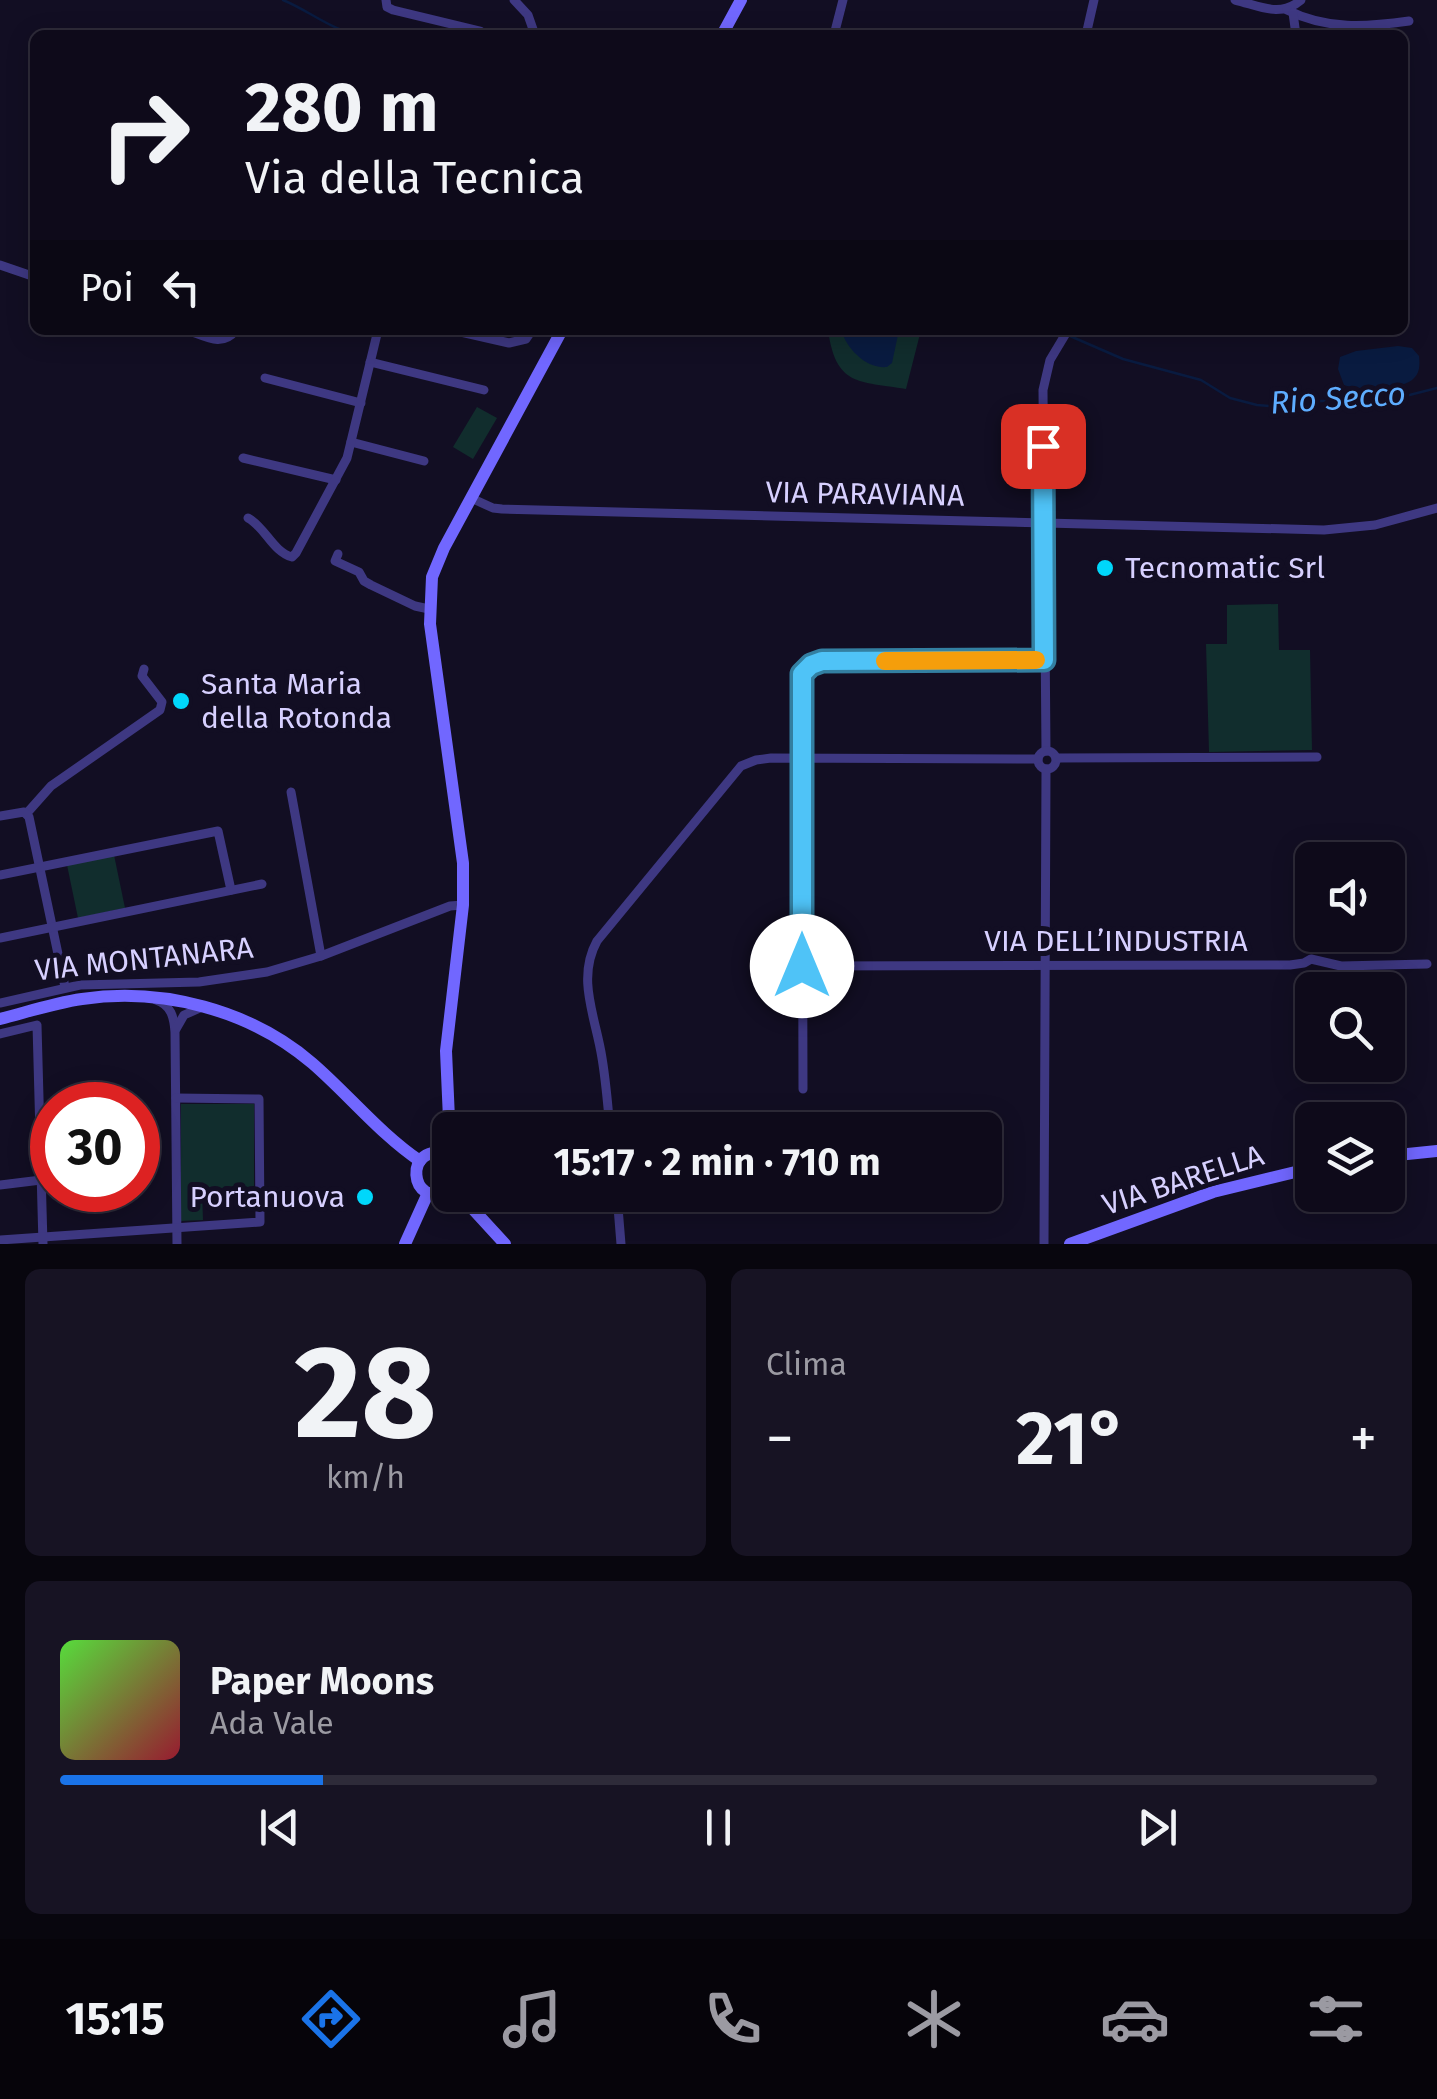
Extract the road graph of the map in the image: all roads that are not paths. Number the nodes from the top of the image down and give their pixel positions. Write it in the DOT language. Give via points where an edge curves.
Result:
graph roads {
  1 [pos="386,0"];
  2 [pos="514,0"];
  3 [pos="740,0"];
  4 [pos="843,0"];
  5 [pos="1094,0"];
  6 [pos="1235,0"];
  7 [pos="1301,0"];
  8 [pos="1290,11"];
  9 [pos="1409,21"];
  10 [pos="476,30"];
  11 [pos="533,30"];
  12 [pos="725,30"];
  13 [pos="835,30"];
  14 [pos="1087,30"];
  15 [pos="1295,30"];
  16 [pos="0,265"];
  17 [pos="30,275"];
  18 [pos="202,335"];
  19 [pos="231,335"];
  20 [pos="377,335"];
  21 [pos="477,335"];
  22 [pos="529,335"];
  23 [pos="559,335"];
  24 [pos="1065,335"];
  25 [pos="370,362"];
  26 [pos="264,378"];
  27 [pos="484,390"];
  28 [pos="361,402"];
  29 [pos="351,442"];
  30 [pos="243,458"];
  31 [pos="424,461"];
  32 [pos="336,480"];
  33 [pos="471,498"];
  34 [pos="1437,508"];
  35 [pos="248,518"];
  36 [pos="1043,522"];
  37 [pos="338,554"];
  38 [pos="430,609"];
  39 [pos="1044,660"];
  40 [pos="144,669"];
  41 [pos="1046,750"];
  42 [pos="1317,757"];
  43 [pos="1056,758"];
  44 [pos="1038,759"];
  45 [pos="801,760"];
  46 [pos="1046,768"];
  47 [pos="291,792"];
  48 [pos="28,814"];
  49 [pos="0,816"];
  50 [pos="39,867"];
  51 [pos="0,874"];
  52 [pos="262,884"];
  53 [pos="231,890"];
  54 [pos="463,905"];
  55 [pos="52,927"];
  56 [pos="0,938"];
  57 [pos="321,956"];
  58 [pos="1427,964"];
  59 [pos="802,966"];
  60 [pos="1046,966"];
  61 [pos="66,988"];
  62 [pos="149,997"];
  63 [pos="0,1003"];
  64 [pos="210,1008"];
  65 [pos="0,1019"];
  66 [pos="175,1032"];
  67 [pos="0,1034"];
  68 [pos="39,1082"];
  69 [pos="803,1090"];
  70 [pos="176,1098"];
  71 [pos="448,1112"];
  72 [pos="608,1112"];
  73 [pos="1437,1151"];
  74 [pos="432,1153"];
  75 [pos="1405,1154"];
  76 [pos="420,1161"];
  77 [pos="1295,1172"];
  78 [pos="30,1181"];
  79 [pos="0,1184"];
  80 [pos="428,1193"];
  81 [pos="432,1194"];
  82 [pos="43,1212"];
  83 [pos="476,1212"];
  84 [pos="618,1212"];
  85 [pos="176,1229"];
  86 [pos="0,1240"];
  87 [pos="43,1241"];
  88 [pos="177,1244"];
  89 [pos="406,1244"];
  90 [pos="506,1244"];
  91 [pos="622,1244"];
  92 [pos="1044,1244"];
  93 [pos="1070,1244"];
  1 -- 10 [label="street" via="393,10"];
  2 -- 11 [label="street"];
  3 -- 12 [label="main road"];
  4 -- 13 [label="street"];
  5 -- 14 [label="street"];
  6 -- 8 [label="street"];
  7 -- 8 [label="street"];
  8 -- 9 [label="street" via="1364,27"];
  8 -- 15 [label="street"];
  16 -- 17 [label="street"];
  18 -- 19 [label="street"];
  20 -- 25 [label="street"];
  21 -- 22 [label="street" via="515,343"];
  23 -- 33 [label="main road"];
  24 -- 36 [label="street" via="1045,377"];
  25 -- 27 [label="street"];
  25 -- 28 [label="street"];
  26 -- 28 [label="street"];
  28 -- 29 [label="street"];
  29 -- 31 [label="street"];
  29 -- 32 [label="street"];
  30 -- 32 [label="street"];
  32 -- 35 [label="street" via="292,557"];
  33 -- 36 [label="street, VIA PARAVIANA" via="502,509"];
  33 -- 38 [label="main road" via="432,577"];
  34 -- 36 [label="street, VIA PARAVIANA" via="1324,530"];
  36 -- 39 [label="street"];
  37 -- 38 [label="street" via="335,562 364,581"];
  38 -- 54 [label="main road" via="464,864"];
  39 -- 41 [label="street"];
  39 -- 45 [label="street" via="816,662 800,681"];
  40 -- 48 [label="street" via="160,710 51,786"];
  41 -- 43 [label="street"];
  41 -- 44 [label="street"];
  42 -- 43 [label="street"];
  43 -- 46 [label="street"];
  44 -- 45 [label="street"];
  44 -- 46 [label="street"];
  45 -- 59 [label="street"];
  45 -- 72 [label="street" via="741,766 597,941 587,982"];
  46 -- 60 [label="street"];
  47 -- 57 [label="street"];
  48 -- 49 [label="street"];
  48 -- 50 [label="street"];
  50 -- 51 [label="street"];
  50 -- 53 [label="street" via="218,831"];
  50 -- 55 [label="street"];
  52 -- 53 [label="street"];
  53 -- 55 [label="street"];
  54 -- 57 [label="street, VIA MONTANARA"];
  54 -- 71 [label="main road" via="446,1052"];
  55 -- 56 [label="street"];
  55 -- 61 [label="street"];
  57 -- 61 [label="street, VIA MONTANARA" via="226,980"];
  58 -- 60 [label="street, VIA DELL’INDUSTRIA" via="1340,966 1311,959 1290,965"];
  59 -- 60 [label="street, VIA DELL’INDUSTRIA"];
  59 -- 69 [label="street"];
  60 -- 92 [label="street"];
  61 -- 63 [label="street, VIA MONTANARA"];
  62 -- 64 [label="main road"];
  62 -- 65 [label="main road" via="83,999"];
  62 -- 66 [label="street" via="168,1006"];
  64 -- 66 [label="street" via="184,1014"];
  64 -- 76 [label="main road" via="260,1028 308,1059"];
  66 -- 70 [label="street"];
  67 -- 68 [label="street" via="37,1025"];
  70 -- 85 [label="street"];
  70 -- 85 [label="street" via="259,1099 260,1222"];
  73 -- 75 [label="main road"];
  74 -- 76 [label="main road"];
  76 -- 80 [label="main road" via="416,1178"];
  77 -- 93 [label="main road, VIA BARELLA" via="1213,1192"];
  78 -- 79 [label="street"];
  80 -- 81 [label="main road"];
  80 -- 89 [label="main road"];
  82 -- 87 [label="street"];
  83 -- 90 [label="main road"];
  84 -- 91 [label="street"];
  85 -- 87 [label="street"];
  85 -- 88 [label="street"];
  86 -- 87 [label="street"];
}
